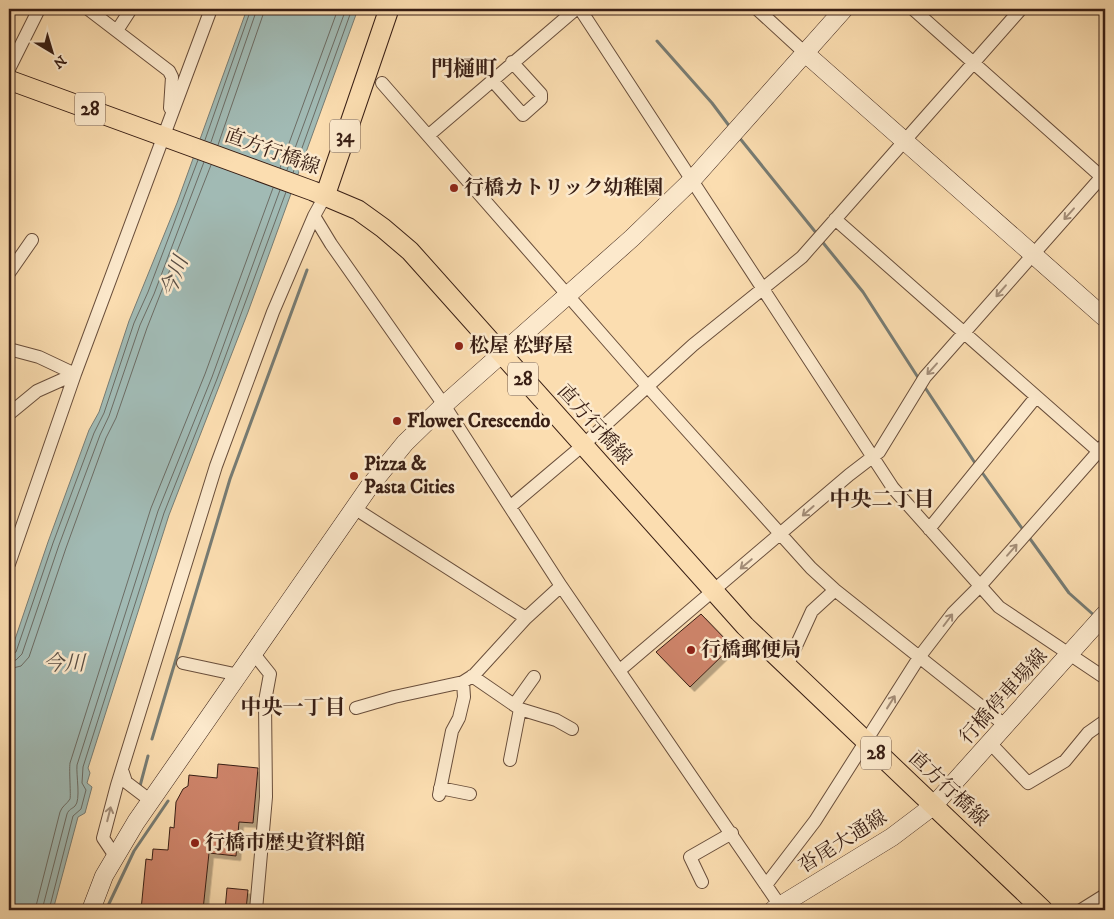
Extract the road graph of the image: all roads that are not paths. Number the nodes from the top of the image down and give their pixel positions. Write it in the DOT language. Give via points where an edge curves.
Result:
graph roads {
  1 [pos="39,9"];
  2 [pos="88,9"];
  3 [pos="131,9"];
  4 [pos="211,9"];
  5 [pos="389,9"];
  6 [pos="578,9"];
  7 [pos="757,9"];
  8 [pos="844,9"];
  9 [pos="912,9"];
  10 [pos="1021,9"];
  11 [pos="118,29"];
  12 [pos="805,53"];
  13 [pos="512,62"];
  14 [pos="973,62"];
  15 [pos="9,69"];
  16 [pos="9,80"];
  17 [pos="492,80"];
  18 [pos="382,83"];
  19 [pos="172,115"];
  20 [pos="429,135"];
  21 [pos="167,138"];
  22 [pos="904,140"];
  23 [pos="1104,177"];
  24 [pos="692,180"];
  25 [pos="319,194"];
  26 [pos="314,216"];
  27 [pos="835,219"];
  28 [pos="32,240"];
  29 [pos="1033,254"];
  30 [pos="9,273"];
  31 [pos="762,288"];
  32 [pos="569,294"];
  33 [pos="1105,318"];
  34 [pos="964,333"];
  35 [pos="9,349"];
  36 [pos="501,355"];
  37 [pos="75,374"];
  38 [pos="648,387"];
  39 [pos="1036,396"];
  40 [pos="444,405"];
  41 [pos="9,414"];
  42 [pos="582,446"];
  43 [pos="1103,451"];
  44 [pos="873,458"];
  45 [pos="511,506"];
  46 [pos="354,508"];
  47 [pos="929,529"];
  48 [pos="780,536"];
  49 [pos="9,564"];
  50 [pos="561,586"];
  51 [pos="980,586"];
  52 [pos="836,590"];
  53 [pos="712,593"];
  54 [pos="1105,614"];
  55 [pos="526,618"];
  56 [pos="254,654"];
  57 [pos="1070,654"];
  58 [pos="920,656"];
  59 [pos="183,663"];
  60 [pos="786,668"];
  61 [pos="620,670"];
  62 [pos="239,675"];
  63 [pos="534,677"];
  64 [pos="1105,678"];
  65 [pos="467,679"];
  66 [pos="517,707"];
  67 [pos="356,708"];
  68 [pos="1105,721"];
  69 [pos="1006,726"];
  70 [pos="572,729"];
  71 [pos="865,743"];
  72 [pos="991,744"];
  73 [pos="510,760"];
  74 [pos="122,770"];
  75 [pos="470,794"];
  76 [pos="151,801"];
  77 [pos="933,806"];
  78 [pos="732,832"];
  79 [pos="115,856"];
  80 [pos="702,882"];
  81 [pos="766,885"];
  82 [pos="1105,895"];
  83 [pos="779,909"];
  84 [pos="91,910"];
  85 [pos="256,910"];
  86 [pos="1043,910"];
  87 [pos="1081,910"];
  1 -- 15 [label="street"];
  2 -- 11 [label="street"];
  3 -- 11 [label="street"];
  4 -- 19 [label="street"];
  5 -- 25 [label="main road, 34"];
  6 -- 13 [label="street"];
  6 -- 24 [label="street"];
  7 -- 12 [label="street"];
  8 -- 12 [label="street"];
  9 -- 14 [label="street"];
  10 -- 14 [label="street"];
  11 -- 19 [label="street" via="172,75"];
  12 -- 22 [label="street"];
  12 -- 24 [label="street"];
  13 -- 17 [label="street"];
  13 -- 17 [label="street" via="541,94 541,99 523,115"];
  14 -- 22 [label="street"];
  14 -- 23 [label="street"];
  16 -- 21 [label="main road, 直方行橋線 / 28"];
  17 -- 20 [label="street"];
  18 -- 20 [label="street"];
  19 -- 21 [label="street"];
  20 -- 32 [label="street"];
  21 -- 25 [label="main road, 直方行橋線 / 28"];
  21 -- 37 [label="street"];
  22 -- 27 [label="street"];
  22 -- 29 [label="street"];
  23 -- 29 [label="street, one-way"];
  24 -- 31 [label="street"];
  24 -- 32 [label="street"];
  25 -- 26 [label="street"];
  25 -- 36 [label="main road, 直方行橋線 / 28" via="358,210 384,228 410,251"];
  26 -- 40 [label="street"];
  26 -- 74 [label="street" via="216,466"];
  27 -- 31 [label="street" via="802,257"];
  27 -- 34 [label="street"];
  28 -- 30 [label="street"];
  29 -- 33 [label="street"];
  29 -- 34 [label="street, one-way"];
  31 -- 38 [label="street"];
  31 -- 44 [label="street"];
  32 -- 36 [label="street"];
  32 -- 38 [label="street"];
  34 -- 39 [label="street"];
  34 -- 44 [label="street, one-way" via="917,387"];
  35 -- 37 [label="street" via="40,357"];
  36 -- 40 [label="street"];
  36 -- 42 [label="main road, 直方行橋線 / 28"];
  37 -- 41 [label="street" via="37,391"];
  37 -- 49 [label="street"];
  38 -- 42 [label="street"];
  38 -- 48 [label="street"];
  39 -- 43 [label="street"];
  39 -- 47 [label="street"];
  40 -- 45 [label="street"];
  40 -- 46 [label="street" via="405,443"];
  42 -- 45 [label="street"];
  42 -- 53 [label="main road, 直方行橋線 / 28"];
  51 -- 43 [label="street, one-way"];
  44 -- 47 [label="street" via="893,488"];
  44 -- 48 [label="street, one-way"];
  45 -- 50 [label="street"];
  46 -- 55 [label="street"];
  46 -- 56 [label="street"];
  47 -- 51 [label="street"];
  48 -- 52 [label="street"];
  48 -- 53 [label="street, one-way"];
  50 -- 55 [label="street"];
  50 -- 61 [label="street"];
  51 -- 57 [label="street" via="999,607"];
  58 -- 51 [label="street, one-way" via="953,613"];
  52 -- 58 [label="street"];
  52 -- 60 [label="street" via="812,611"];
  53 -- 60 [label="main road, 直方行橋線 / 28"];
  53 -- 61 [label="street"];
  54 -- 57 [label="street, 行橋停車場線"];
  55 -- 65 [label="street"];
  56 -- 62 [label="street"];
  56 -- 85 [label="street" via="270,674 265,701 266,797"];
  57 -- 64 [label="street"];
  57 -- 69 [label="street, 行橋停車場線"];
  58 -- 69 [label="street"];
  71 -- 58 [label="street, one-way"];
  59 -- 62 [label="street"];
  60 -- 71 [label="main road, 直方行橋線 / 28"];
  61 -- 78 [label="street"];
  62 -- 76 [label="street"];
  63 -- 66 [label="street"];
  65 -- 66 [label="street"];
  65 -- 67 [label="street"];
  65 -- 75 [label="street" via="439,791"];
  66 -- 70 [label="street"];
  66 -- 73 [label="street"];
  68 -- 72 [label="street" via="1088,733 1065,761 1028,783"];
  69 -- 72 [label="street, 行橋停車場線"];
  71 -- 77 [label="main road, 直方行橋線 / 28"];
  71 -- 81 [label="street" via="815,821"];
  72 -- 77 [label="street, 行橋停車場線"];
  74 -- 76 [label="street" via="126,782"];
  79 -- 74 [label="street, one-way" via="103,838"];
  76 -- 79 [label="street"];
  77 -- 83 [label="street, 沓尾大通線" via="892,837"];
  77 -- 86 [label="main road, 直方行橋線 / 28"];
  78 -- 80 [label="street" via="690,857"];
  78 -- 81 [label="street"];
  79 -- 84 [label="street"];
  81 -- 83 [label="street"];
  82 -- 87 [label="street"];
}
